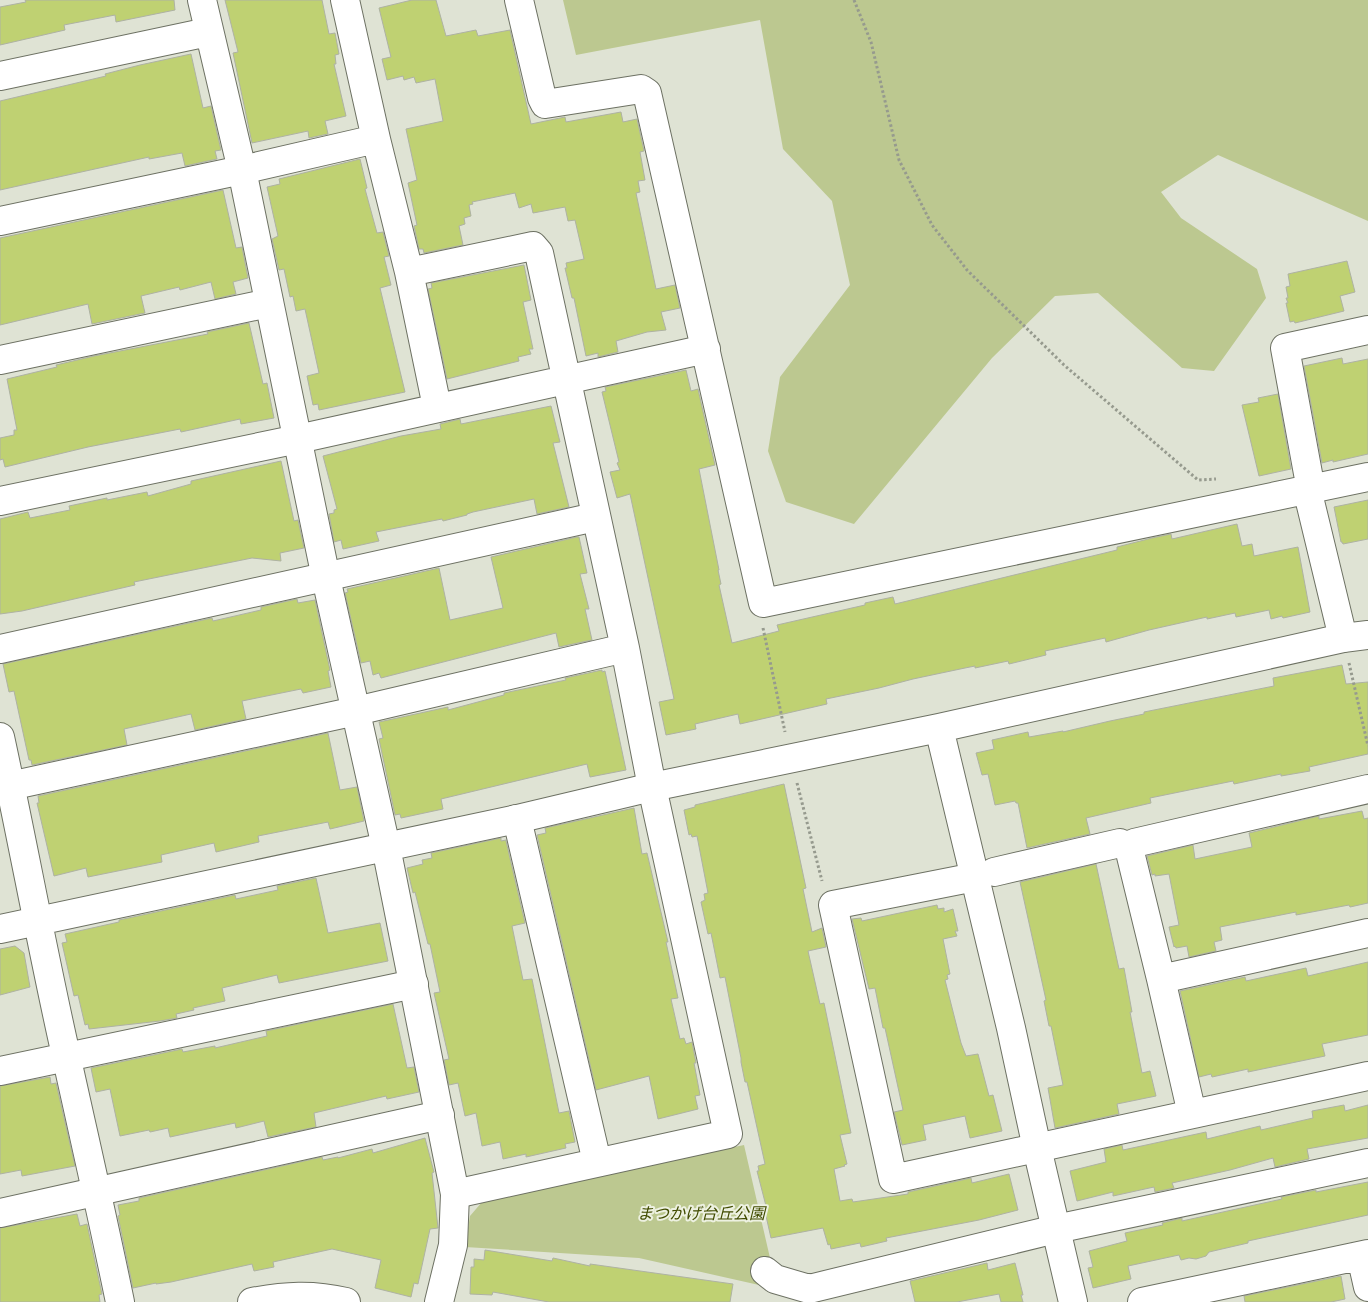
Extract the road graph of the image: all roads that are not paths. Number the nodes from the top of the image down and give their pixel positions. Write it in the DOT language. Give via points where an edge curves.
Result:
graph roads {
  1 [pos="202,0"];
  2 [pos="345,0"];
  3 [pos="519,0"];
  4 [pos="208,32"];
  5 [pos="0,76"];
  6 [pos="376,140"];
  7 [pos="242,170"];
  8 [pos="0,221"];
  9 [pos="409,272"];
  10 [pos="269,303"];
  11 [pos="1368,330"];
  12 [pos="706,349"];
  13 [pos="0,360"];
  14 [pos="566,379"];
  15 [pos="436,408"];
  16 [pos="298,439"];
  17 [pos="1368,477"];
  18 [pos="1307,490"];
  19 [pos="0,501"];
  20 [pos="595,517"];
  21 [pos="326,578"];
  22 [pos="1353,643"];
  23 [pos="625,648"];
  24 [pos="0,649"];
  25 [pos="356,711"];
  26 [pos="939,728"];
  27 [pos="0,737"];
  28 [pos="5,786"];
  29 [pos="652,787"];
  30 [pos="1368,789"];
  31 [pos="517,819"];
  32 [pos="386,847"];
  33 [pos="1129,848"];
  34 [pos="984,874"];
  35 [pos="37,921"];
  36 [pos="0,929"];
  37 [pos="1368,933"];
  38 [pos="1161,979"];
  39 [pos="414,984"];
  40 [pos="66,1057"];
  41 [pos="0,1072"];
  42 [pos="1368,1076"];
  43 [pos="1192,1114"];
  44 [pos="440,1116"];
  45 [pos="1037,1148"];
  46 [pos="597,1162"];
  47 [pos="1368,1163"];
  48 [pos="98,1192"];
  49 [pos="455,1194"];
  50 [pos="0,1213"];
  51 [pos="1056,1229"];
  52 [pos="1365,1255"];
  53 [pos="765,1271"];
  54 [pos="1368,1287"];
  55 [pos="1227,1294"];
  56 [pos="120,1302"];
  57 [pos="252,1302"];
  58 [pos="346,1302"];
  59 [pos="439,1302"];
  60 [pos="1073,1302"];
  61 [pos="1142,1302"];
  1 -- 4 [label="street"];
  2 -- 6 [label="street"];
  3 -- 12 [label="street" via="545,104 641,89 647,93"];
  4 -- 5 [label="street"];
  4 -- 7 [label="street"];
  6 -- 7 [label="street"];
  6 -- 9 [label="street"];
  7 -- 8 [label="street"];
  7 -- 10 [label="street"];
  9 -- 14 [label="street" via="532,246 539,252"];
  9 -- 15 [label="street"];
  10 -- 13 [label="street"];
  10 -- 16 [label="street"];
  11 -- 18 [label="street" via="1285,348 1309,479"];
  12 -- 14 [label="street"];
  12 -- 18 [label="street" via="764,603"];
  14 -- 15 [label="street"];
  14 -- 20 [label="street"];
  15 -- 16 [label="street"];
  16 -- 19 [label="street"];
  16 -- 21 [label="street"];
  17 -- 18 [label="street"];
  18 -- 22 [label="street"];
  20 -- 21 [label="street"];
  20 -- 23 [label="street"];
  21 -- 24 [label="street"];
  21 -- 25 [label="street"];
  22 -- 26 [label="street"];
  23 -- 25 [label="street"];
  23 -- 29 [label="street"];
  25 -- 28 [label="street"];
  25 -- 32 [label="street"];
  26 -- 29 [label="street"];
  26 -- 34 [label="street"];
  27 -- 28 [label="street"];
  28 -- 35 [label="street"];
  29 -- 31 [label="street"];
  29 -- 46 [label="street" via="728,1134"];
  30 -- 33 [label="street" via="1134,843"];
  31 -- 32 [label="street"];
  31 -- 46 [label="street"];
  32 -- 35 [label="street"];
  32 -- 39 [label="street"];
  33 -- 34 [label="street" via="1120,843"];
  33 -- 38 [label="street"];
  34 -- 45 [label="street" via="1011,1028"];
  34 -- 45 [label="street" via="833,905 893,1179"];
  35 -- 36 [label="street"];
  35 -- 40 [label="street"];
  37 -- 38 [label="street"];
  38 -- 43 [label="street"];
  39 -- 40 [label="street"];
  39 -- 44 [label="street"];
  40 -- 41 [label="street"];
  40 -- 48 [label="street"];
  42 -- 43 [label="street"];
  43 -- 45 [label="street"];
  44 -- 48 [label="street"];
  44 -- 49 [label="street"];
  45 -- 51 [label="street"];
  46 -- 49 [label="street"];
  47 -- 51 [label="street"];
  48 -- 50 [label="street"];
  48 -- 56 [label="street"];
  49 -- 59 [label="street" via="453,1245"];
  51 -- 53 [label="street" via="809,1289 775,1280"];
  51 -- 60 [label="street"];
  52 -- 54 [label="street"];
  52 -- 55 [label="street"];
  55 -- 61 [label="street"];
  57 -- 58 [label="street" via="297,1296"];
}
